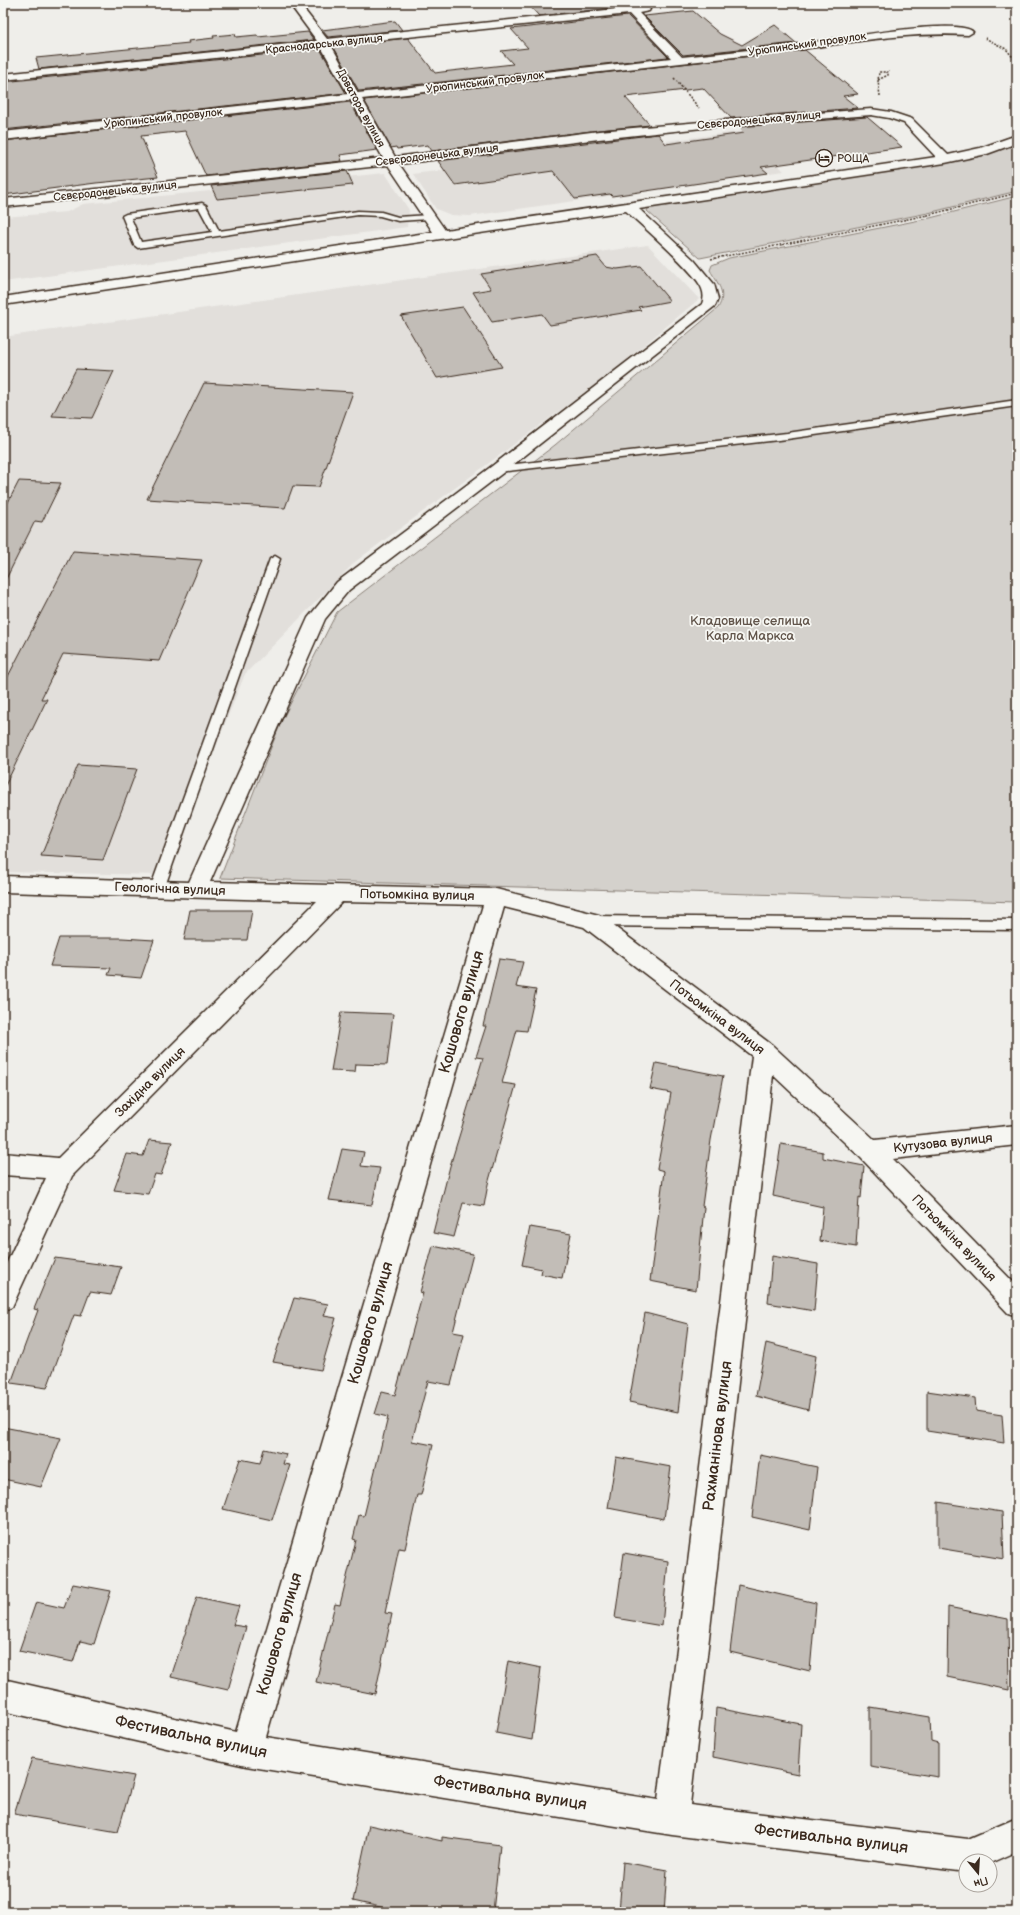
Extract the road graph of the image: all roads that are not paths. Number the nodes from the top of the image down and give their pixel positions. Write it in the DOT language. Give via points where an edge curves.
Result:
graph roads {
  1 [pos="294,3"];
  2 [pos="645,9"];
  3 [pos="631,10"];
  4 [pos="968,32"];
  5 [pos="325,44"];
  6 [pos="679,60"];
  7 [pos="3,77"];
  8 [pos="355,97"];
  9 [pos="3,136"];
  10 [pos="1017,139"];
  11 [pos="945,159"];
  12 [pos="391,160"];
  13 [pos="3,204"];
  14 [pos="628,206"];
  15 [pos="429,217"];
  16 [pos="217,234"];
  17 [pos="441,234"];
  18 [pos="3,301"];
  19 [pos="1017,403"];
  20 [pos="498,469"];
  21 [pos="275,559"];
  22 [pos="3,884"];
  23 [pos="158,889"];
  24 [pos="196,890"];
  25 [pos="338,893"];
  26 [pos="496,897"];
  27 [pos="591,921"];
  28 [pos="1017,925"];
  29 [pos="764,1052"];
  30 [pos="1017,1135"];
  31 [pos="870,1151"];
  32 [pos="3,1164"];
  33 [pos="63,1169"];
  34 [pos="3,1299"];
  35 [pos="1017,1304"];
  36 [pos="3,1696"];
  37 [pos="246,1750"];
  38 [pos="672,1819"];
  39 [pos="1017,1834"];
  1 -- 5 [label="street, Доватора вулиця"];
  2 -- 3 [label="street, Краснодарська вулиця"];
  3 -- 5 [label="street, Краснодарська вулиця"];
  3 -- 6 [label="street"];
  4 -- 6 [label="street, Урюпинський провулок" via="899,32 815,45"];
  5 -- 7 [label="street, Краснодарська вулиця"];
  5 -- 8 [label="street, Доватора вулиця"];
  6 -- 8 [label="street, Урюпинський провулок"];
  8 -- 9 [label="street, Урюпинський провулок"];
  8 -- 12 [label="street, Доватора вулиця"];
  10 -- 11 [label="street" via="983,151"];
  11 -- 12 [label="street, Сєвєродонецька вулиця" via="908,121 876,112 712,124"];
  11 -- 14 [label="street"];
  12 -- 13 [label="street, Сєвєродонецька вулиця"];
  12 -- 15 [label="street, Доватора вулиця"];
  14 -- 17 [label="street"];
  14 -- 20 [label="street" via="689,263 709,287 711,299 708,306"];
  15 -- 16 [label="lane" via="398,219 370,212"];
  15 -- 17 [label="street, Доватора вулиця"];
  16 -- 16 [label="lane" via="138,245 126,216 202,205"];
  17 -- 18 [label="street"];
  19 -- 20 [label="lane" via="786,436"];
  20 -- 24 [label="street" via="343,586 317,618"];
  21 -- 23 [label="lane"];
  22 -- 23 [label="street, Геологічна вулиця"];
  23 -- 24 [label="street, Геологічна вулиця"];
  24 -- 25 [label="street, Геологічна вулиця"];
  25 -- 26 [label="street, Потьомкіна вулиця"];
  25 -- 33 [label="street, Західна вулиця"];
  26 -- 27 [label="street, Потьомкіна вулиця"];
  26 -- 37 [label="street, Кошового вулиця"];
  27 -- 28 [label="lane"];
  27 -- 29 [label="street, Потьомкіна вулиця"];
  29 -- 31 [label="street, Потьомкіна вулиця"];
  29 -- 38 [label="street, Рахманінова вулиця"];
  30 -- 31 [label="street, Кутузова вулиця"];
  31 -- 35 [label="street, Потьомкіна вулиця"];
  32 -- 33 [label="street"];
  33 -- 34 [label="street, Західна вулиця"];
  36 -- 37 [label="street, Фестивальна вулиця"];
  37 -- 38 [label="street, Фестивальна вулиця"];
  38 -- 39 [label="street, Фестивальна вулиця" via="969,1856"];
}
